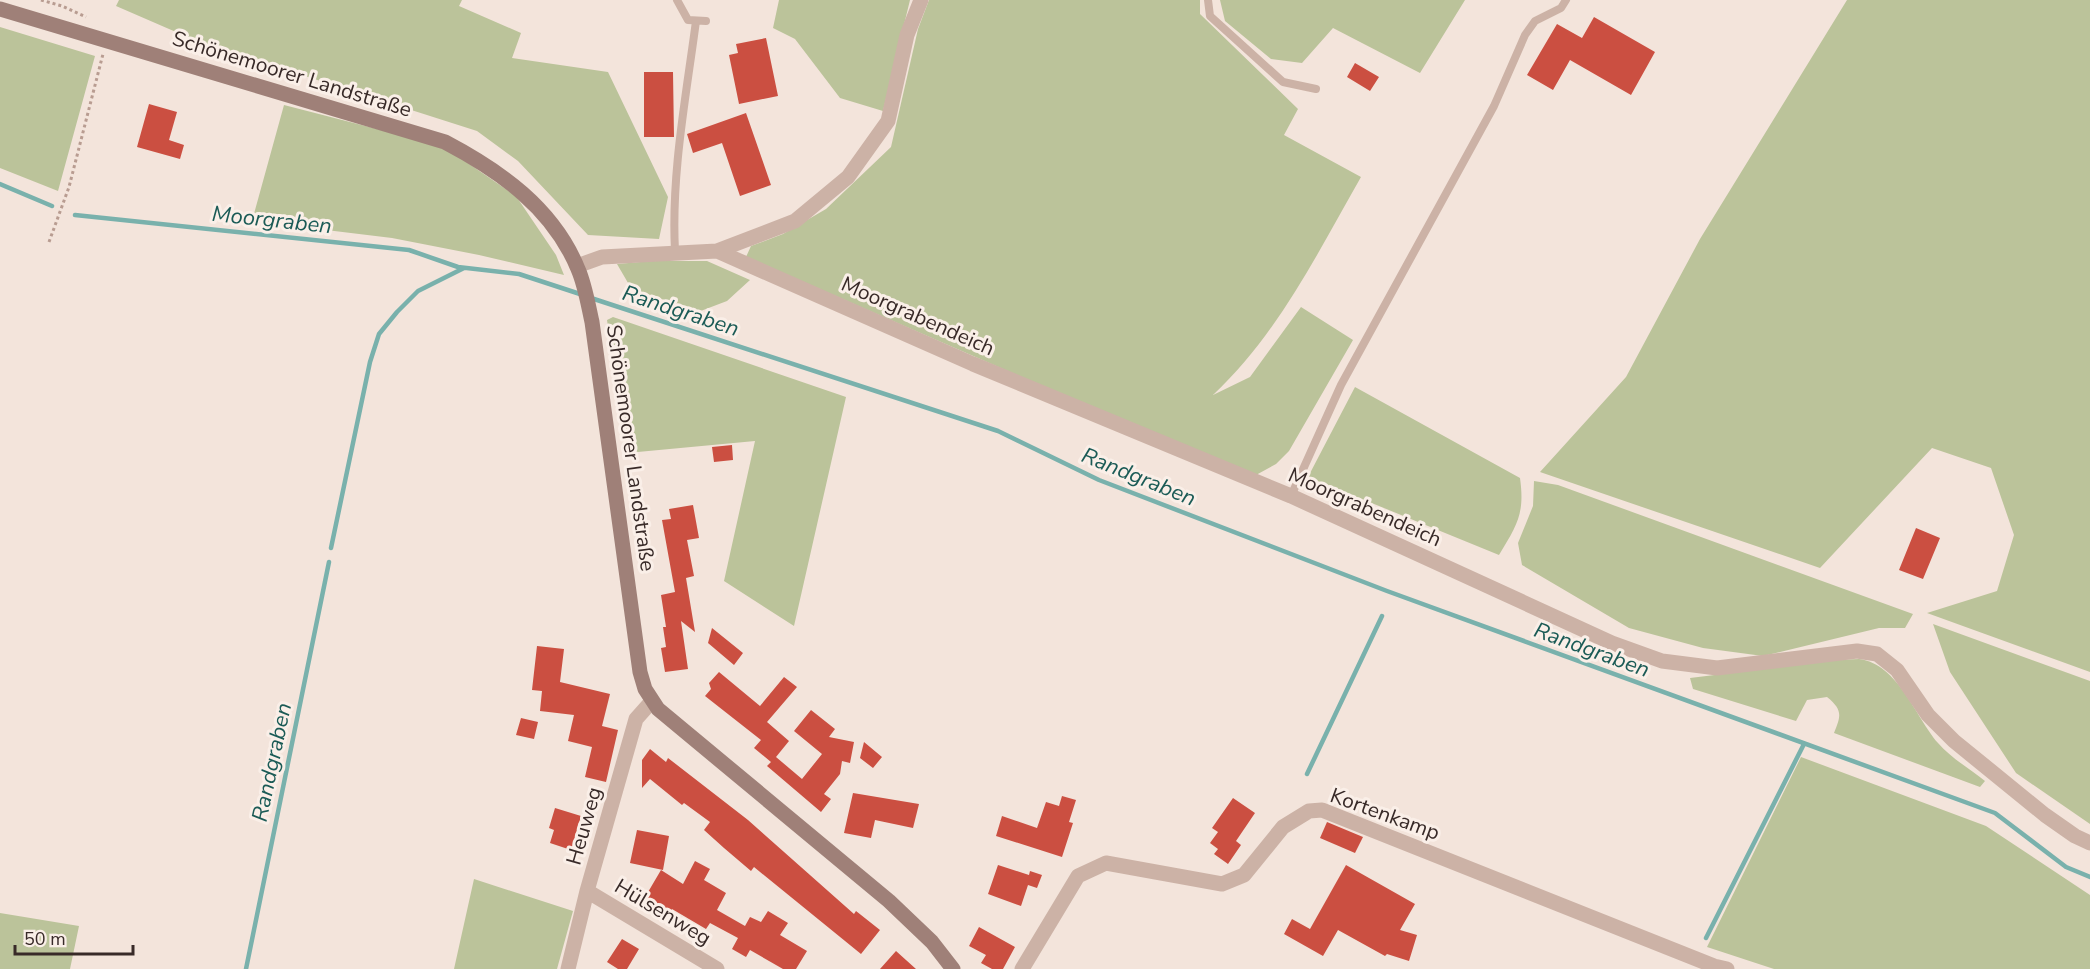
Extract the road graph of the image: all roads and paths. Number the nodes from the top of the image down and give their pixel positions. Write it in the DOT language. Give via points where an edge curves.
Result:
graph roads {
  1 [pos="676,0"];
  2 [pos="921,0"];
  3 [pos="1208,0"];
  4 [pos="1566,0"];
  5 [pos="0,9"];
  6 [pos="696,21"];
  7 [pos="706,21"];
  8 [pos="107,41"];
  9 [pos="1317,88"];
  10 [pos="49,242"];
  11 [pos="675,251"];
  12 [pos="717,251"];
  13 [pos="580,273"];
  14 [pos="1290,496"];
  15 [pos="652,701"];
  16 [pos="2090,843"];
  17 [pos="587,891"];
  18 [pos="568,969"];
  19 [pos="717,969"];
  20 [pos="953,969"];
  21 [pos="1022,969"];
  22 [pos="1727,969"];
  1 -- 6 [label="lane" via="688,20"];
  2 -- 12 [label="street" via="907,35 888,121 848,177 795,221"];
  3 -- 9 [label="lane" via="1210,16 1283,82"];
  4 -- 14 [label="lane" via="1561,8 1535,21 1525,35 1494,106 1341,385"];
  5 -- 8 [label="street, Schönemoorer Landstraße"];
  6 -- 7 [label="lane"];
  6 -- 11 [label="lane" via="681,130 673,221"];
  8 -- 10 [label="path" via="69,187"];
  8 -- 13 [label="street, Schönemoorer Landstraße" via="445,142 487,164 525,193 546,218"];
  11 -- 12 [label="street, Moorgrabendeich"];
  11 -- 13 [label="street, Moorgrabendeich" via="602,257"];
  12 -- 14 [label="street, Moorgrabendeich" via="973,364"];
  13 -- 15 [label="street, Schönemoorer Landstraße" via="592,322 640,672"];
  14 -- 16 [label="street, Moorgrabendeich" via="1612,643 1662,661 1717,669 1857,651 1877,654 1897,670 1928,715 1954,741 2026,801"];
  15 -- 17 [label="street, Heuweg" via="636,719"];
  15 -- 20 [label="street, Schönemoorer Landstraße" via="889,901 932,942"];
  17 -- 18 [label="street, Heuweg"];
  17 -- 19 [label="street, Hülsenweg"];
  21 -- 22 [label="street, Kortenkamp" via="1078,876 1106,863 1222,884 1244,875 1283,827 1309,811 1322,810"];
}
